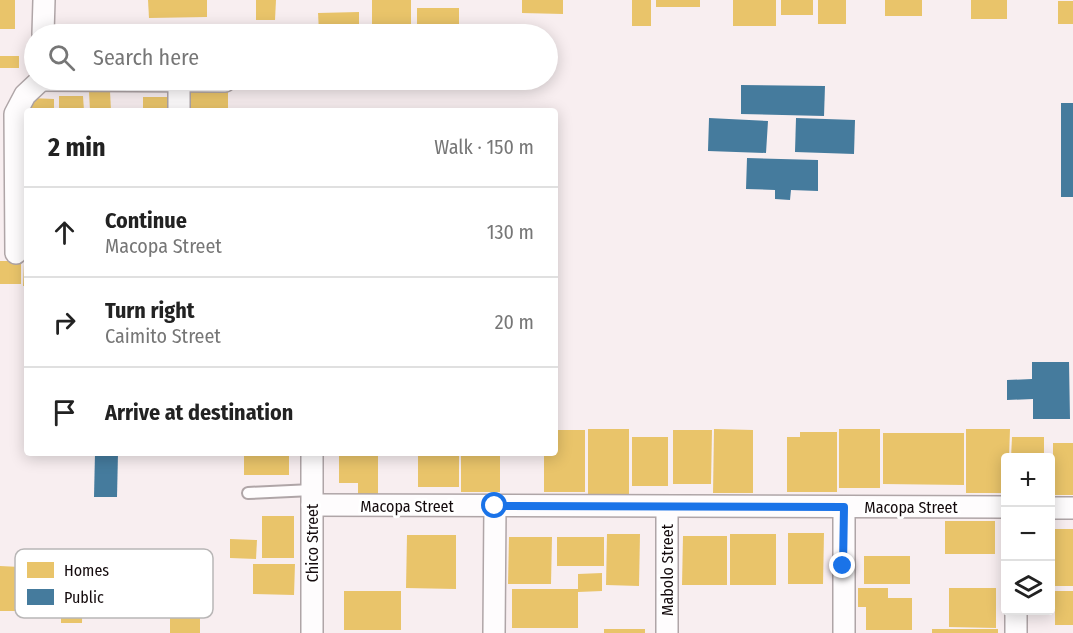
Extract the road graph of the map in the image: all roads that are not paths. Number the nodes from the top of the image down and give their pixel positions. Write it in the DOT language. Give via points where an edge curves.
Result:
graph roads {
  1 [pos="44,0"];
  2 [pos="43,24"];
  3 [pos="30,90"];
  4 [pos="179,90"];
  5 [pos="179,108"];
  6 [pos="7,114"];
  7 [pos="21,166"];
  8 [pos="14,253"];
  9 [pos="312,456"];
  10 [pos="248,493"];
  11 [pos="312,498"];
  12 [pos="495,506"];
  13 [pos="667,507"];
  14 [pos="844,507"];
  15 [pos="1001,507"];
  16 [pos="1055,508"];
  17 [pos="1073,508"];
  18 [pos="1016,615"];
  19 [pos="312,633"];
  20 [pos="494,633"];
  21 [pos="667,633"];
  22 [pos="844,633"];
  23 [pos="1016,633"];
  1 -- 2 [label="street"];
  3 -- 6 [label="street"];
  4 -- 5 [label="street"];
  6 -- 7 [label="street"];
  7 -- 8 [label="street"];
  9 -- 11 [label="street, Chico Street"];
  10 -- 11 [label="lane"];
  11 -- 12 [label="street, Macopa Street"];
  11 -- 19 [label="street, Chico Street"];
  12 -- 13 [label="street, Macopa Street"];
  12 -- 20 [label="street"];
  13 -- 14 [label="street, Macopa Street"];
  13 -- 21 [label="street, Mabolo Street"];
  14 -- 15 [label="street, Macopa Street"];
  14 -- 22 [label="street"];
  16 -- 17 [label="street"];
  18 -- 23 [label="street"];
}
